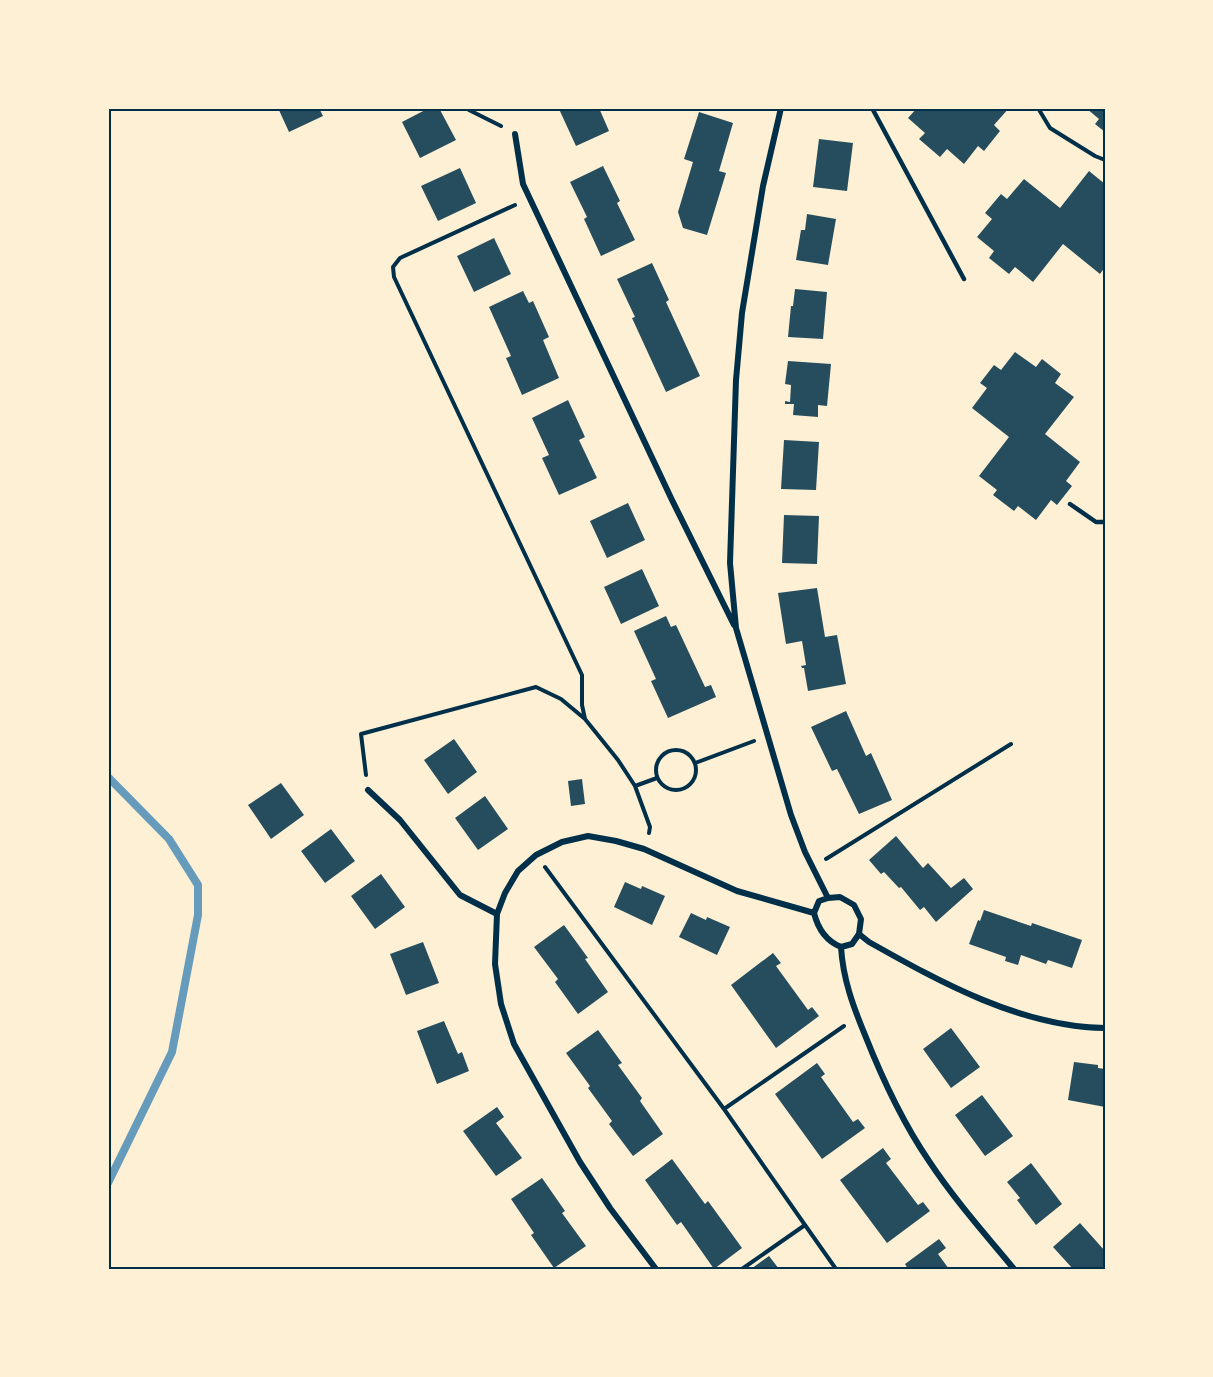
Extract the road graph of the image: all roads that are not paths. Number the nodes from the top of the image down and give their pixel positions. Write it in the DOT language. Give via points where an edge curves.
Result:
graph roads {
  1 [pos="781,108"];
  2 [pos="872,108"];
  3 [pos="515,134"];
  4 [pos="964,279"];
  5 [pos="1070,504"];
  6 [pos="1105,522"];
  7 [pos="736,628"];
  8 [pos="368,790"];
  9 [pos="828,898"];
  10 [pos="814,913"];
  11 [pos="496,914"];
  12 [pos="859,934"];
  13 [pos="842,948"];
  14 [pos="1105,1029"];
  15 [pos="657,1269"];
  16 [pos="1014,1269"];
  1 -- 7 [label="street" via="751,250 736,380 730,563"];
  2 -- 4 [label="lane"];
  3 -- 7 [label="street" via="523,184"];
  5 -- 6 [label="lane" via="1096,522"];
  7 -- 9 [label="street" via="791,815"];
  8 -- 11 [label="street" via="400,820 460,895"];
  9 -- 10 [label="street" via="819,901"];
  9 -- 12 [label="street" via="840,897 855,905 861,919"];
  10 -- 11 [label="street" via="737,891 644,849 588,836 562,842 536,855 518,871"];
  10 -- 13 [label="street" via="822,932"];
  11 -- 15 [label="street" via="495,964 501,1004 514,1044 580,1162"];
  12 -- 13 [label="street" via="852,944"];
  12 -- 14 [label="street" via="972,997 1055,1022"];
  13 -- 16 [label="street" via="848,992 895,1101 929,1161"];
}
